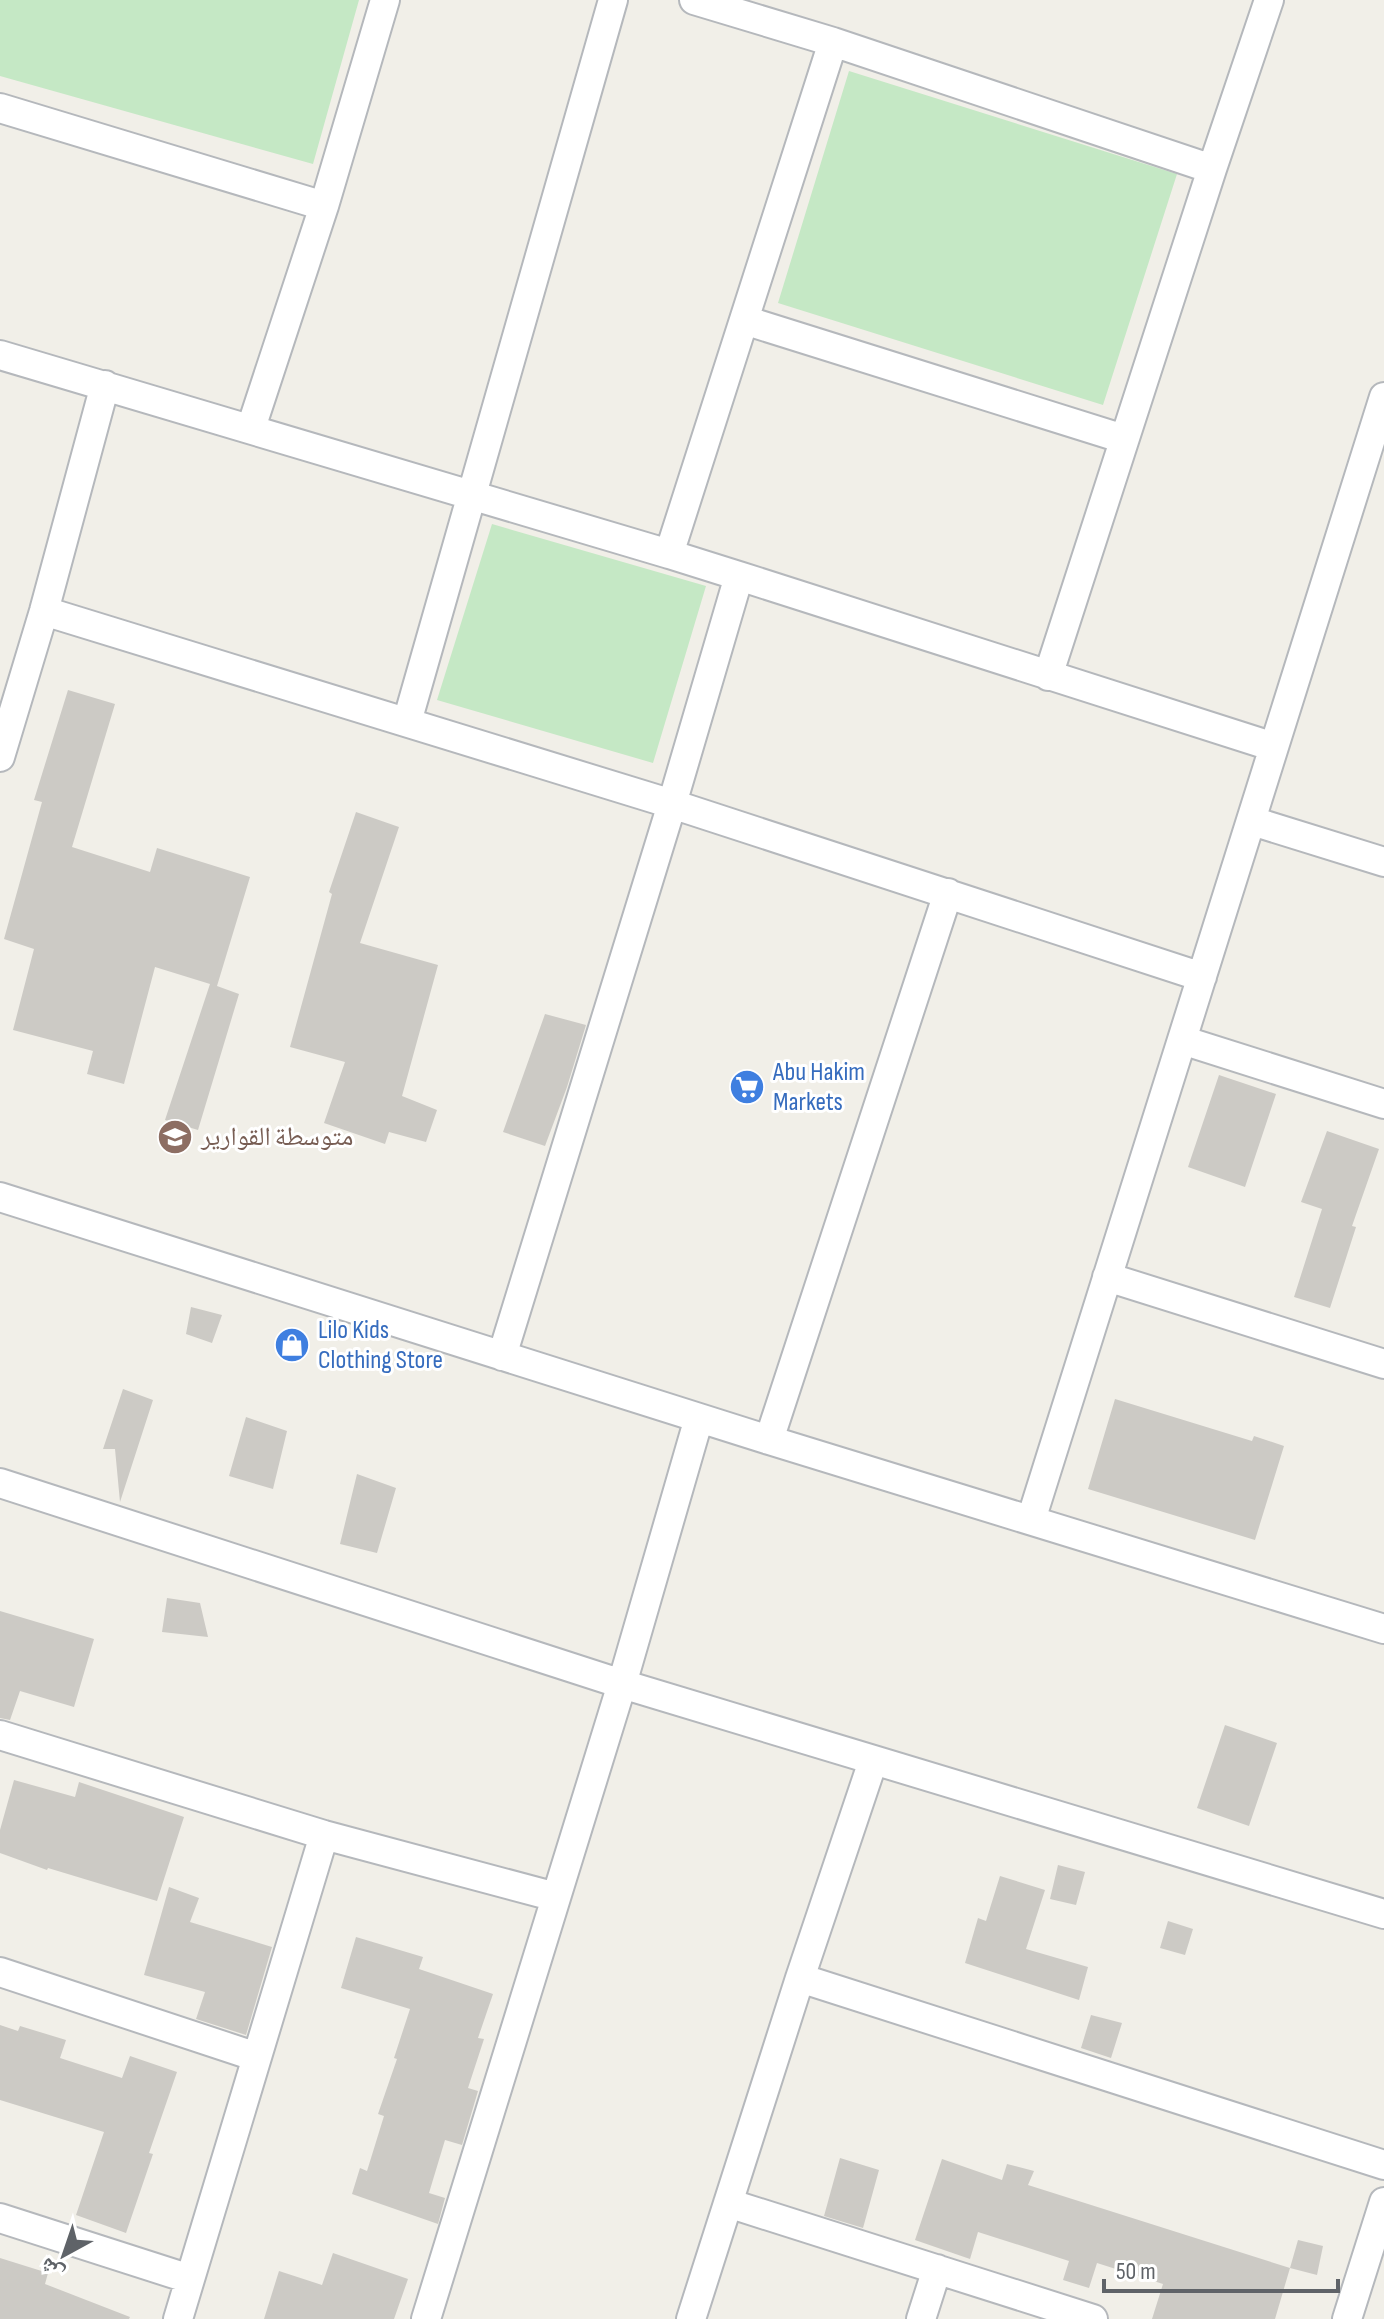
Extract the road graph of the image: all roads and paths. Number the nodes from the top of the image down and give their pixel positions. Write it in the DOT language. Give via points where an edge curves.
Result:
graph roads {
  1 [pos="385,0"];
  2 [pos="613,0"];
  3 [pos="694,0"];
  4 [pos="1269,0"];
  5 [pos="833,42"];
  6 [pos="0,108"];
  7 [pos="1212,169"];
  8 [pos="324,206"];
  9 [pos="744,320"];
  10 [pos="0,355"];
  11 [pos="105,385"];
  12 [pos="1384,397"];
  13 [pos="251,428"];
  14 [pos="1124,439"];
  15 [pos="471,494"];
  16 [pos="669,554"];
  17 [pos="739,576"];
  18 [pos="44,611"];
  19 [pos="1048,676"];
  20 [pos="407,722"];
  21 [pos="1274,747"];
  22 [pos="0,757"];
  23 [pos="672,804"];
  24 [pos="1252,821"];
  25 [pos="1384,862"];
  26 [pos="948,893"];
  27 [pos="1202,977"];
  28 [pos="1182,1040"];
  29 [pos="1384,1104"];
  30 [pos="0,1197"];
  31 [pos="1107,1277"];
  32 [pos="502,1356"];
  33 [pos="1384,1364"];
  34 [pos="699,1418"];
  35 [pos="769,1440"];
  36 [pos="0,1483"];
  37 [pos="1031,1520"];
  38 [pos="1384,1629"];
  39 [pos="622,1684"];
  40 [pos="0,1735"];
  41 [pos="873,1761"];
  42 [pos="324,1835"];
  43 [pos="556,1897"];
  44 [pos="1384,1914"];
  45 [pos="0,1972"];
  46 [pos="800,1978"];
  47 [pos="257,2057"];
  48 [pos="1384,2165"];
  49 [pos="1384,2202"];
  50 [pos="728,2203"];
  51 [pos="0,2218"];
  52 [pos="937,2269"];
  53 [pos="190,2279"];
  54 [pos="178,2319"];
  55 [pos="426,2319"];
  56 [pos="691,2319"];
  57 [pos="921,2319"];
  58 [pos="1093,2319"];
  59 [pos="1347,2319"];
  1 -- 8 [label="street"];
  2 -- 15 [label="street"];
  3 -- 5 [label="street"];
  4 -- 7 [label="street"];
  5 -- 7 [label="street"];
  5 -- 9 [label="street"];
  6 -- 8 [label="street"];
  7 -- 14 [label="street"];
  8 -- 13 [label="street"];
  9 -- 14 [label="street"];
  9 -- 16 [label="street"];
  10 -- 11 [label="street"];
  11 -- 13 [label="street"];
  11 -- 18 [label="street"];
  12 -- 21 [label="street"];
  13 -- 15 [label="street"];
  14 -- 19 [label="street"];
  15 -- 16 [label="street"];
  15 -- 20 [label="street"];
  16 -- 17 [label="street"];
  17 -- 19 [label="street"];
  17 -- 23 [label="street"];
  18 -- 20 [label="street"];
  18 -- 22 [label="street"];
  19 -- 21 [label="street"];
  20 -- 23 [label="street"];
  21 -- 24 [label="street"];
  23 -- 26 [label="street"];
  23 -- 32 [label="street"];
  24 -- 25 [label="street"];
  24 -- 27 [label="street"];
  26 -- 27 [label="street"];
  26 -- 35 [label="street"];
  27 -- 28 [label="street"];
  28 -- 29 [label="street"];
  28 -- 31 [label="street"];
  30 -- 32 [label="street"];
  31 -- 33 [label="street"];
  31 -- 37 [label="street"];
  32 -- 34 [label="street"];
  34 -- 35 [label="street"];
  34 -- 39 [label="street"];
  35 -- 37 [label="street"];
  36 -- 39 [label="street"];
  37 -- 38 [label="street"];
  39 -- 41 [label="street"];
  39 -- 43 [label="street"];
  40 -- 42 [label="street"];
  41 -- 44 [label="street"];
  41 -- 46 [label="street"];
  42 -- 43 [label="street"];
  42 -- 47 [label="street"];
  43 -- 55 [label="street"];
  45 -- 47 [label="street"];
  46 -- 48 [label="street"];
  46 -- 50 [label="street"];
  47 -- 53 [label="street"];
  49 -- 59 [label="street"];
  50 -- 52 [label="street"];
  50 -- 56 [label="street"];
  51 -- 53 [label="street"];
  52 -- 57 [label="street"];
  52 -- 58 [label="street"];
  53 -- 54 [label="street"];
}
